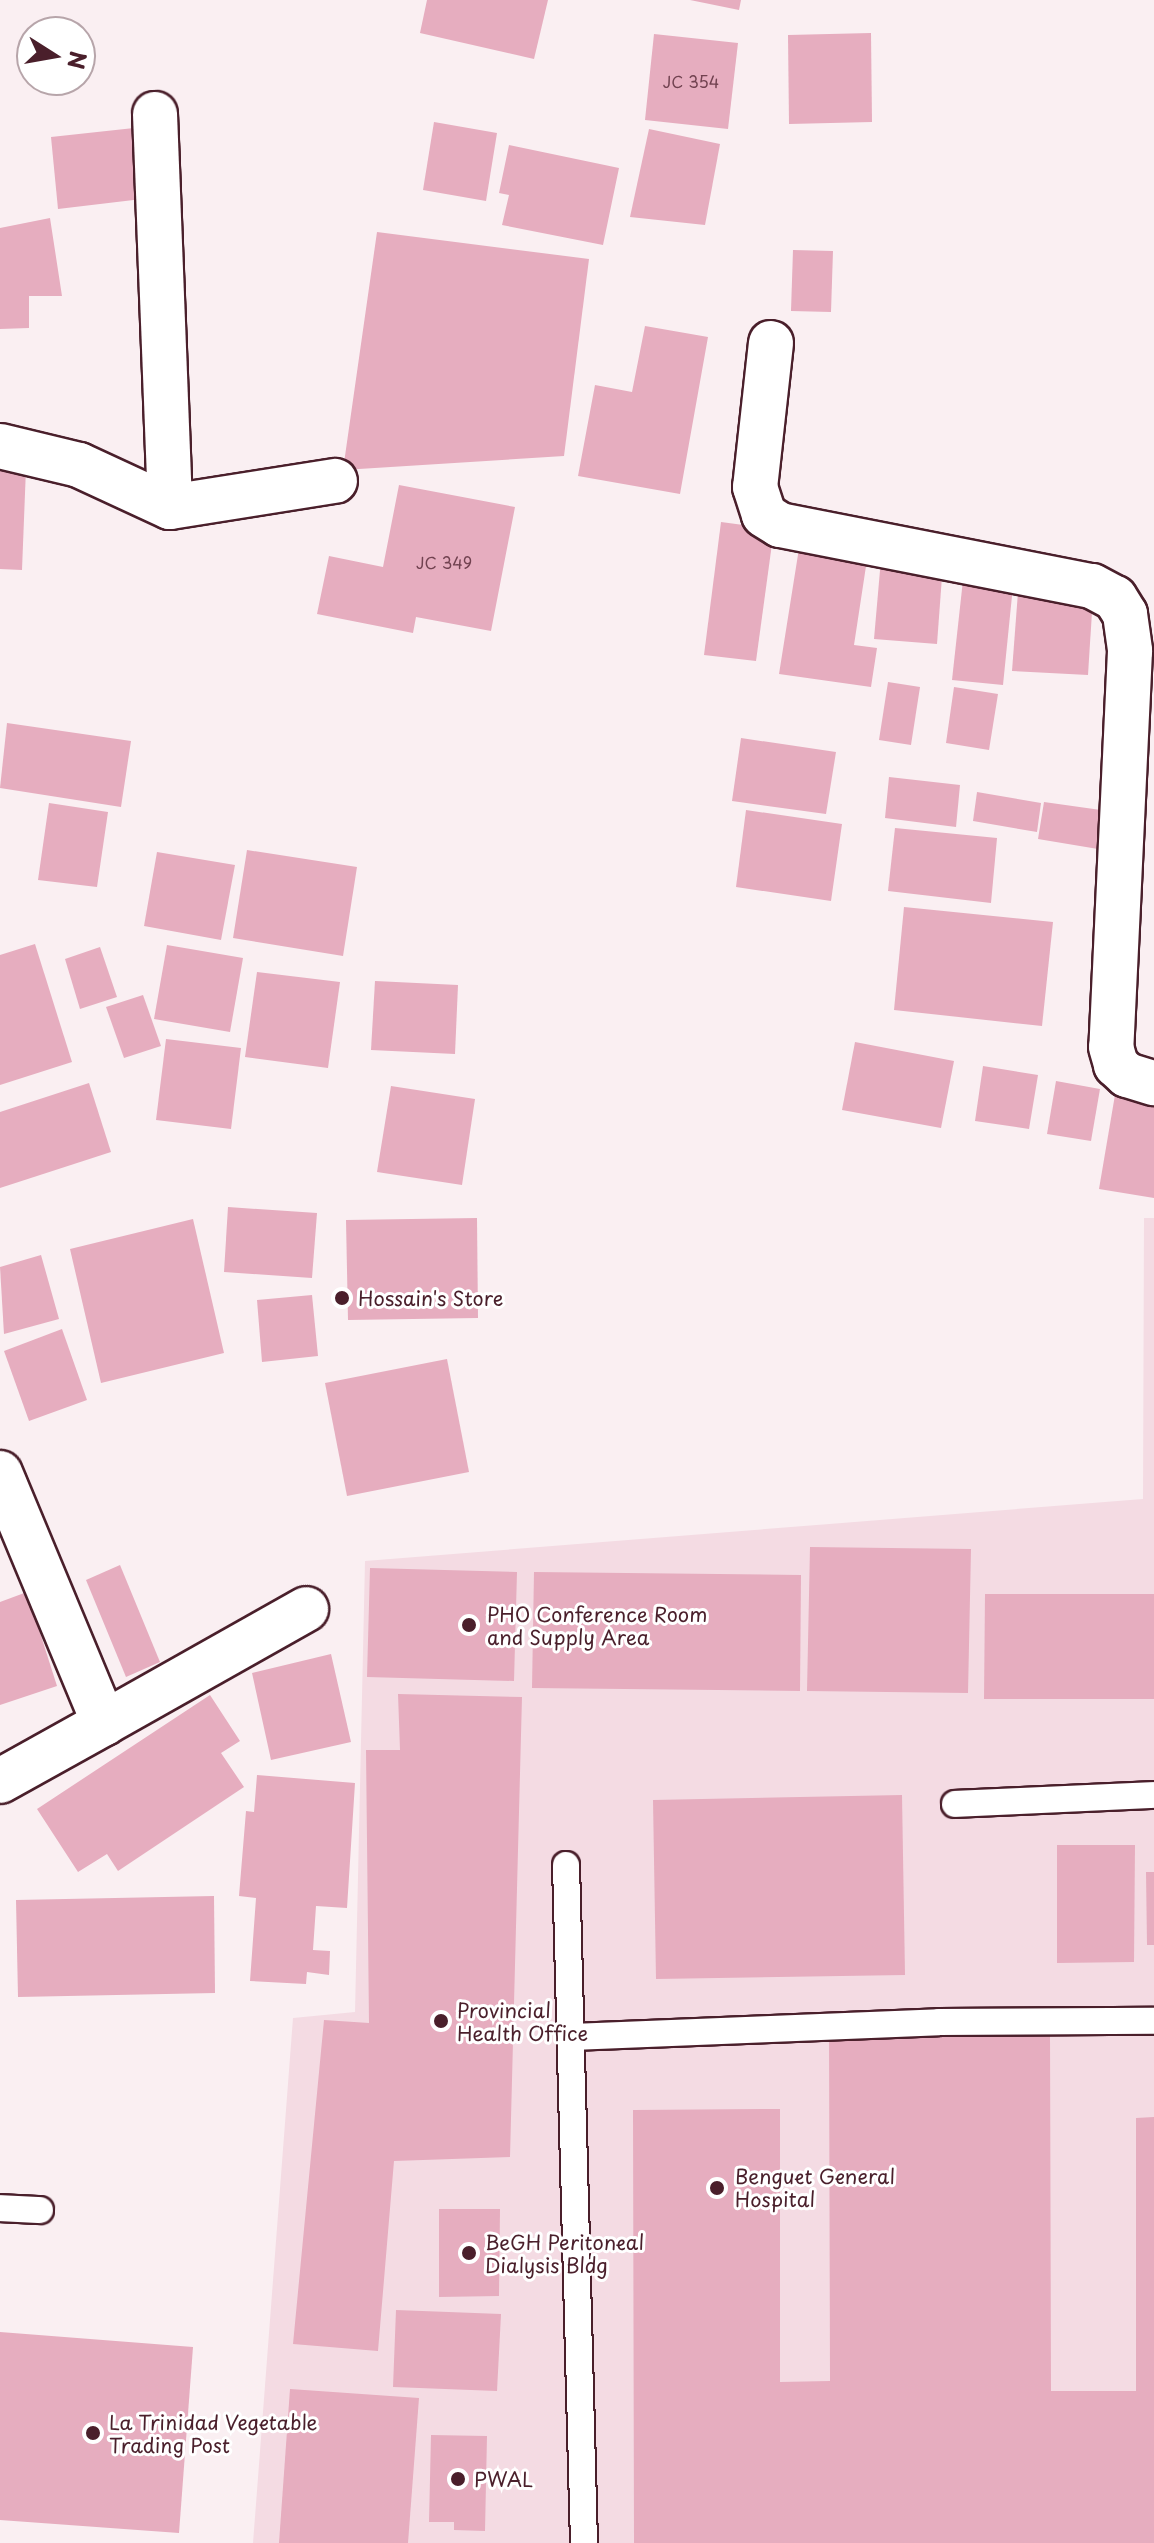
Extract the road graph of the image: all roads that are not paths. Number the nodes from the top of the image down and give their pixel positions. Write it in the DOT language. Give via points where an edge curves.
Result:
graph roads {
  1 [pos="155,114"];
  2 [pos="771,343"];
  3 [pos="0,446"];
  4 [pos="335,481"];
  5 [pos="170,507"];
  6 [pos="1154,1083"];
  7 [pos="0,1473"];
  8 [pos="306,1609"];
  9 [pos="104,1723"];
  10 [pos="0,1781"];
  11 [pos="1154,1795"];
  12 [pos="955,1804"];
  13 [pos="566,1865"];
  14 [pos="1154,2021"];
  15 [pos="572,2037"];
  16 [pos="0,2208"];
  17 [pos="40,2210"];
  18 [pos="584,2543"];
  1 -- 5 [label="street"];
  2 -- 6 [label="street" via="755,487 764,515 780,525 1092,586 1115,598 1125,614 1130,651 1111,1047 1116,1065 1127,1075"];
  3 -- 5 [label="street" via="79,465"];
  4 -- 5 [label="street"];
  7 -- 9 [label="street"];
  8 -- 9 [label="street"];
  9 -- 10 [label="street"];
  11 -- 12 [label="lane"];
  13 -- 15 [label="lane"];
  14 -- 15 [label="lane" via="939,2022"];
  15 -- 18 [label="lane"];
  16 -- 17 [label="lane"];
}
